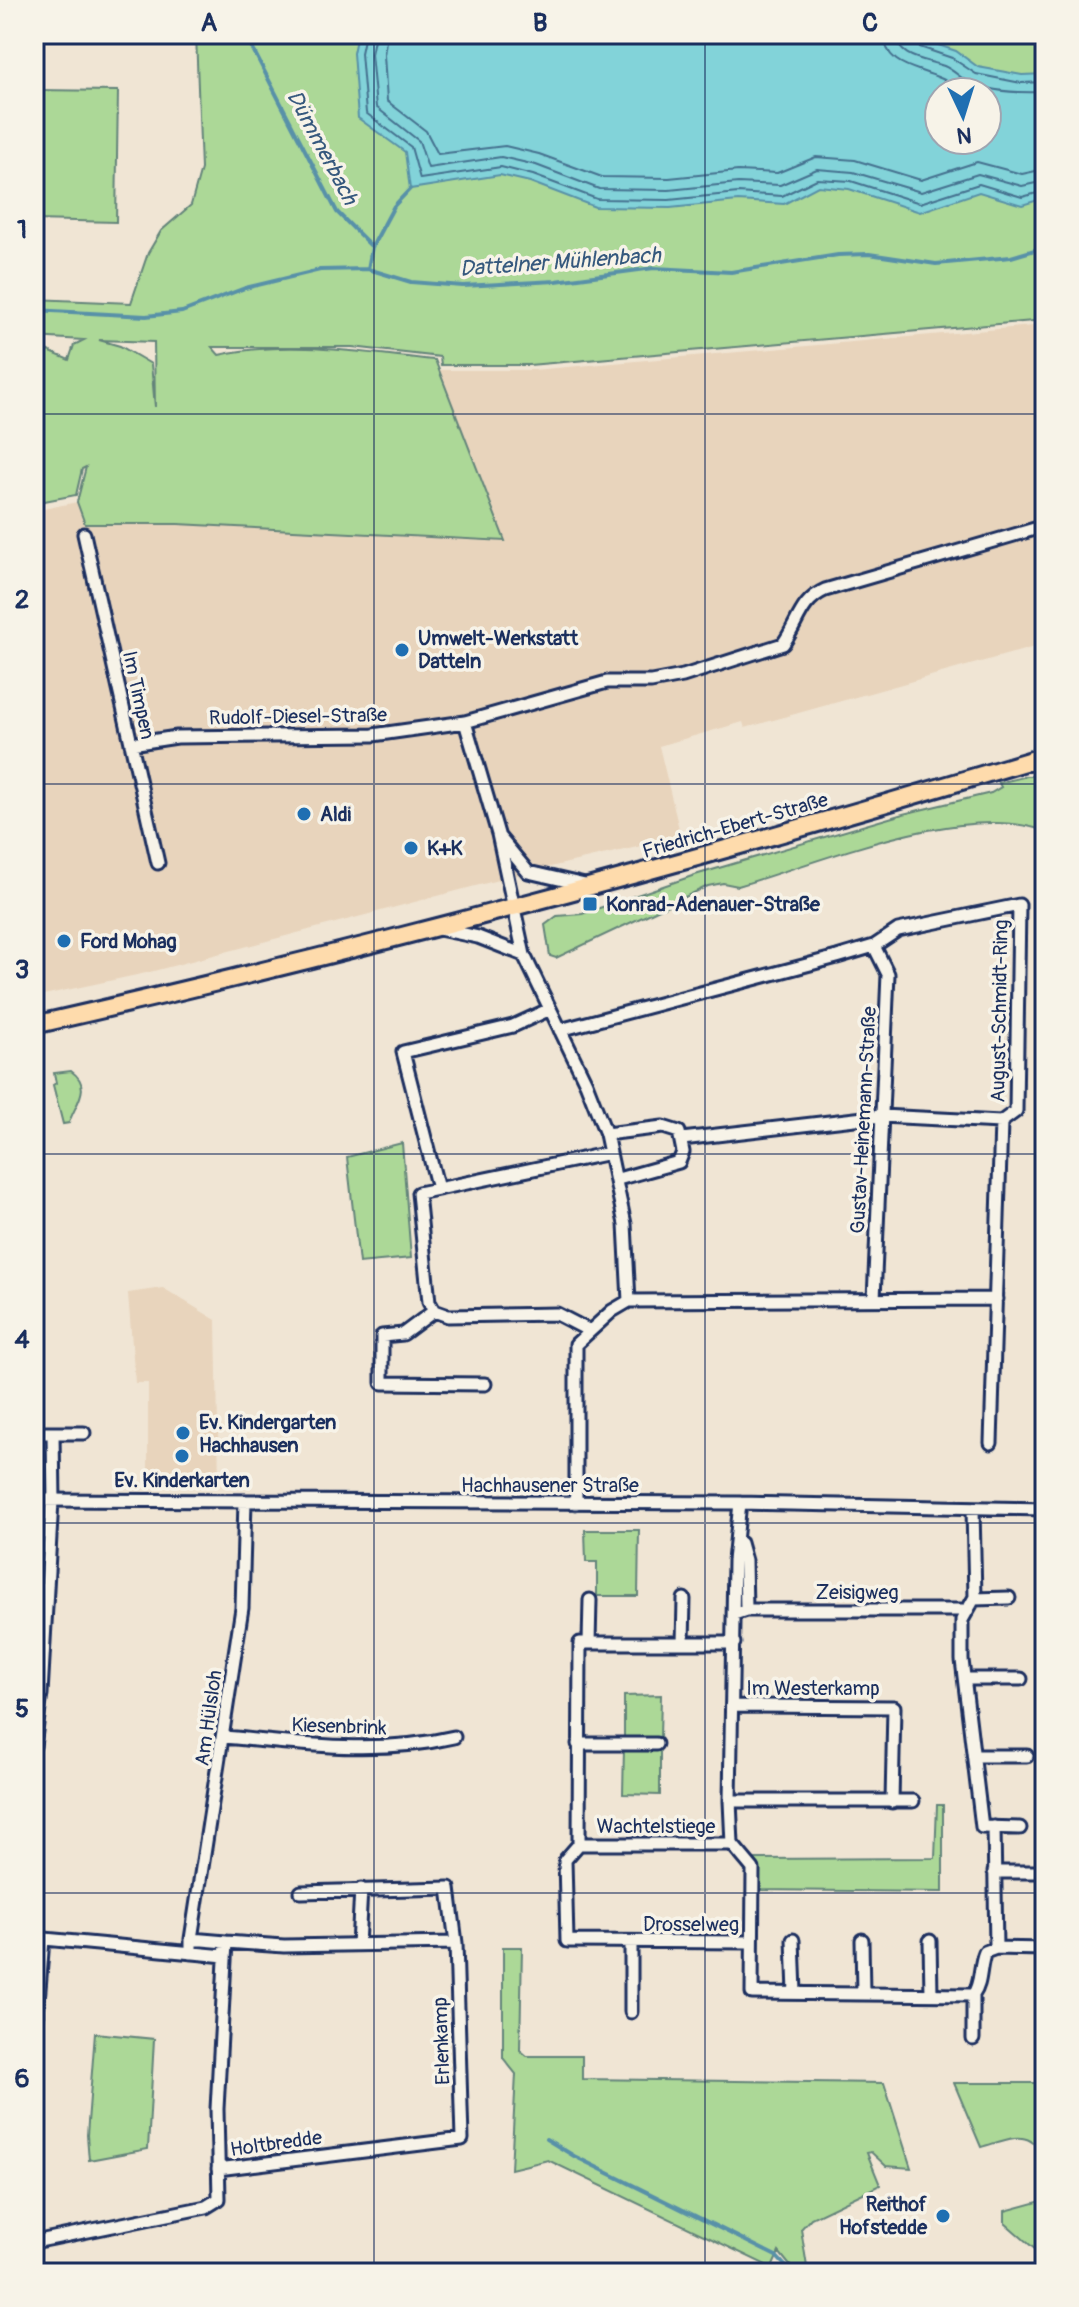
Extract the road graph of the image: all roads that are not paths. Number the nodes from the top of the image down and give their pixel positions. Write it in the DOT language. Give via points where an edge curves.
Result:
graph roads {
  1 [pos="1045,526"];
  2 [pos="84,534"];
  3 [pos="465,722"];
  4 [pos="131,744"];
  5 [pos="1045,756"];
  6 [pos="498,834"];
  7 [pos="158,863"];
  8 [pos="590,886"];
  9 [pos="512,907"];
  10 [pos="435,929"];
  11 [pos="874,946"];
  12 [pos="524,955"];
  13 [pos="548,1010"];
  14 [pos="34,1025"];
  15 [pos="560,1030"];
  16 [pos="881,1116"];
  17 [pos="1001,1122"];
  18 [pos="606,1134"];
  19 [pos="682,1139"];
  20 [pos="610,1153"];
  21 [pos="618,1179"];
  22 [pos="438,1189"];
  23 [pos="874,1299"];
  24 [pos="996,1299"];
  25 [pos="629,1301"];
  26 [pos="434,1311"];
  27 [pos="590,1331"];
  28 [pos="485,1384"];
  29 [pos="34,1433"];
  30 [pos="53,1433"];
  31 [pos="84,1433"];
  32 [pos="991,1443"];
  33 [pos="34,1500"];
  34 [pos="53,1501"];
  35 [pos="245,1501"];
  36 [pos="576,1503"];
  37 [pos="740,1503"];
  38 [pos="973,1509"];
  39 [pos="1045,1509"];
  40 [pos="1009,1598"];
  41 [pos="684,1599"];
  42 [pos="974,1599"];
  43 [pos="590,1600"];
  44 [pos="967,1610"];
  45 [pos="740,1612"];
  46 [pos="589,1643"];
  47 [pos="683,1643"];
  48 [pos="734,1643"];
  49 [pos="965,1679"];
  50 [pos="1021,1679"];
  51 [pos="733,1706"];
  52 [pos="224,1737"];
  53 [pos="454,1737"];
  54 [pos="578,1744"];
  55 [pos="656,1744"];
  56 [pos="34,1746"];
  57 [pos="975,1756"];
  58 [pos="1027,1756"];
  59 [pos="730,1801"];
  60 [pos="913,1801"];
  61 [pos="892,1802"];
  62 [pos="994,1827"];
  63 [pos="1020,1828"];
  64 [pos="579,1844"];
  65 [pos="732,1844"];
  66 [pos="994,1872"];
  67 [pos="1045,1872"];
  68 [pos="361,1889"];
  69 [pos="301,1892"];
  70 [pos="39,1938"];
  71 [pos="191,1939"];
  72 [pos="793,1940"];
  73 [pos="862,1940"];
  74 [pos="930,1941"];
  75 [pos="226,1942"];
  76 [pos="752,1942"];
  77 [pos="456,1943"];
  78 [pos="631,1943"];
  79 [pos="358,1945"];
  80 [pos="996,1948"];
  81 [pos="1045,1949"];
  82 [pos="191,1953"];
  83 [pos="225,1956"];
  84 [pos="795,1993"];
  85 [pos="863,1993"];
  86 [pos="931,1994"];
  87 [pos="973,1995"];
  88 [pos="631,2012"];
  89 [pos="973,2039"];
  90 [pos="34,2052"];
  91 [pos="462,2139"];
  92 [pos="218,2169"];
  93 [pos="34,2242"];
  1 -- 3 [label="street, Rudolf-Diesel-Straße" via="811,596 791,633 770,651 651,682 607,682"];
  2 -- 4 [label="street, Im Timpen"];
  3 -- 4 [label="street, Rudolf-Diesel-Straße" via="373,735 177,737"];
  3 -- 6 [label="street"];
  4 -- 7 [label="street, Im Timpen"];
  5 -- 8 [label="main road, Friedrich-Ebert-Straße"];
  6 -- 8 [label="street" via="528,872"];
  6 -- 9 [label="street"];
  8 -- 9 [label="main road, Friedrich-Ebert-Straße"];
  9 -- 10 [label="main road, Friedrich-Ebert-Straße"];
  9 -- 12 [label="street"];
  10 -- 12 [label="street, Friedrich-Ebert-Straße" via="478,937"];
  10 -- 14 [label="main road, Friedrich-Ebert-Straße"];
  11 -- 15 [label="street, August-Schmidt-Ring"];
  11 -- 16 [label="street, Gustav-Heinemann-Straße" via="888,974"];
  11 -- 17 [label="street, August-Schmidt-Ring" via="898,930 1019,905 1016,1111"];
  12 -- 13 [label="street"];
  13 -- 15 [label="street"];
  13 -- 22 [label="street" via="513,1026 403,1052"];
  15 -- 18 [label="street"];
  16 -- 17 [label="street"];
  16 -- 19 [label="street"];
  16 -- 23 [label="street, Gustav-Heinemann-Straße"];
  17 -- 24 [label="street, August-Schmidt-Ring"];
  18 -- 19 [label="street" via="671,1127"];
  18 -- 20 [label="street"];
  19 -- 21 [label="street" via="679,1162"];
  20 -- 21 [label="street"];
  20 -- 22 [label="street"];
  21 -- 25 [label="street"];
  22 -- 26 [label="street" via="418,1193"];
  23 -- 24 [label="street"];
  23 -- 25 [label="street"];
  24 -- 32 [label="street, August-Schmidt-Ring"];
  25 -- 27 [label="street"];
  26 -- 27 [label="street" via="448,1316 557,1314"];
  26 -- 28 [label="street" via="403,1334 382,1336 382,1383"];
  27 -- 36 [label="street" via="576,1344"];
  29 -- 30 [label="street"];
  30 -- 31 [label="street"];
  30 -- 34 [label="street"];
  33 -- 34 [label="street, Hachhausener Straße"];
  34 -- 35 [label="street, Hachhausener Straße"];
  34 -- 56 [label="street"];
  35 -- 36 [label="street, Hachhausener Straße"];
  35 -- 52 [label="street, Am Hülsloh" via="242,1608"];
  36 -- 37 [label="street, Hachhausener Straße"];
  37 -- 38 [label="street, Hachhausener Straße"];
  37 -- 45 [label="street, Im Westerkamp" via="734,1561"];
  38 -- 39 [label="street, Hachhausener Straße"];
  38 -- 42 [label="street"];
  40 -- 42 [label="street"];
  41 -- 47 [label="street"];
  42 -- 44 [label="street"];
  43 -- 46 [label="street, Drosselweg"];
  44 -- 45 [label="street, Zeisigweg"];
  44 -- 49 [label="street" via="962,1620"];
  45 -- 48 [label="street, Im Westerkamp"];
  46 -- 47 [label="street"];
  46 -- 54 [label="street, Drosselweg" via="580,1643"];
  47 -- 48 [label="street"];
  48 -- 51 [label="street, Im Westerkamp"];
  49 -- 50 [label="street"];
  49 -- 57 [label="street"];
  51 -- 59 [label="street, Im Westerkamp"];
  51 -- 61 [label="street, Im Westerkamp" via="894,1707"];
  52 -- 53 [label="street, Kiesenbrink" via="336,1748 419,1745"];
  52 -- 71 [label="street, Am Hülsloh"];
  54 -- 55 [label="street"];
  54 -- 64 [label="street, Drosselweg"];
  57 -- 58 [label="street"];
  57 -- 62 [label="street" via="982,1827"];
  59 -- 61 [label="street"];
  59 -- 65 [label="street, Im Westerkamp"];
  60 -- 61 [label="street"];
  62 -- 63 [label="street"];
  62 -- 66 [label="street"];
  64 -- 65 [label="street, Wachtelstiege"];
  64 -- 78 [label="street, Drosselweg" via="565,1860 567,1941"];
  65 -- 76 [label="street" via="753,1869"];
  66 -- 67 [label="street"];
  66 -- 80 [label="street"];
  68 -- 69 [label="street, Erlenkamp"];
  68 -- 77 [label="street, Erlenkamp" via="449,1888"];
  68 -- 79 [label="street"];
  70 -- 82 [label="street"];
  70 -- 90 [label="street"];
  71 -- 75 [label="street"];
  71 -- 82 [label="street"];
  72 -- 84 [label="street"];
  73 -- 85 [label="street"];
  74 -- 86 [label="street"];
  75 -- 79 [label="street"];
  75 -- 83 [label="street"];
  76 -- 78 [label="street, Drosselweg"];
  76 -- 84 [label="street" via="752,1993"];
  77 -- 79 [label="street"];
  77 -- 91 [label="street, Erlenkamp"];
  78 -- 88 [label="street, Drosselweg"];
  80 -- 81 [label="street"];
  80 -- 87 [label="street" via="985,1952"];
  82 -- 83 [label="street"];
  83 -- 92 [label="street"];
  84 -- 85 [label="street"];
  85 -- 86 [label="street"];
  86 -- 87 [label="street"];
  87 -- 89 [label="street"];
  91 -- 92 [label="street, Holtbredde"];
  92 -- 93 [label="street, Holtbredde" via="219,2199 206,2207"];
}
